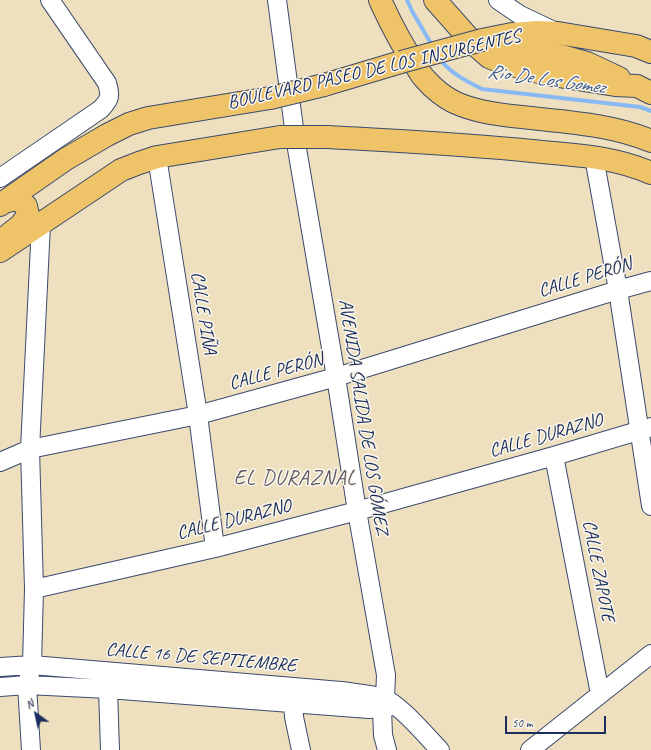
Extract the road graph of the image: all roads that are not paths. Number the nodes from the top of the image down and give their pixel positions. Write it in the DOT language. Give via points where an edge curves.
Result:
graph roads {
  1 [pos="50,0"];
  2 [pos="277,0"];
  3 [pos="380,0"];
  4 [pos="435,0"];
  5 [pos="498,0"];
  6 [pos="558,33"];
  7 [pos="484,39"];
  8 [pos="651,52"];
  9 [pos="644,90"];
  10 [pos="288,140"];
  11 [pos="651,141"];
  12 [pos="157,157"];
  13 [pos="594,157"];
  14 [pos="651,173"];
  15 [pos="0,178"];
  16 [pos="3,204"];
  17 [pos="41,224"];
  18 [pos="0,241"];
  19 [pos="0,251"];
  20 [pos="651,281"];
  21 [pos="618,290"];
  22 [pos="336,377"];
  23 [pos="198,415"];
  24 [pos="645,430"];
  25 [pos="30,449"];
  26 [pos="554,456"];
  27 [pos="0,462"];
  28 [pos="651,506"];
  29 [pos="357,511"];
  30 [pos="215,548"];
  31 [pos="34,589"];
  32 [pos="651,654"];
  33 [pos="32,665"];
  34 [pos="0,667"];
  35 [pos="27,685"];
  36 [pos="0,687"];
  37 [pos="108,689"];
  38 [pos="600,694"];
  39 [pos="293,703"];
  40 [pos="388,704"];
  41 [pos="31,750"];
  42 [pos="110,750"];
  43 [pos="301,750"];
  44 [pos="387,750"];
  45 [pos="440,750"];
  46 [pos="530,750"];
  1 -- 15 [label="street" via="107,83 110,92 108,101 101,109"];
  2 -- 10 [label="street, AVENIDA SALIDA DE LOS GÓMEZ"];
  3 -- 11 [label="main road" via="405,51 424,78 454,102 500,115 627,132"];
  4 -- 9 [label="main road" via="474,44 501,62 546,74"];
  5 -- 6 [label="street" via="520,15"];
  6 -- 7 [label="main road, BOULEVARD PASEO DE LOS INSURGENTES" via="512,34"];
  6 -- 8 [label="main road, BOULEVARD PASEO DE LOS INSURGENTES" via="636,46"];
  7 -- 9 [label="main road" via="587,63"];
  7 -- 16 [label="main road, BOULEVARD PASEO DE LOS INSURGENTES, bridge" via="270,98 148,118 129,124 66,159"];
  10 -- 12 [label="main road"];
  10 -- 13 [label="main road, bridge" via="328,137 498,147"];
  10 -- 22 [label="street, AVENIDA SALIDA DE LOS GÓMEZ"];
  12 -- 17 [label="main road" via="121,170"];
  12 -- 23 [label="street, CALLE PIÑA"];
  13 -- 14 [label="main road" via="620,162"];
  13 -- 21 [label="street"];
  16 -- 18 [label="main road" via="19,200 26,206 28,215 21,226"];
  17 -- 19 [label="main road"];
  17 -- 25 [label="street"];
  20 -- 21 [label="street, CALLE PERÓN"];
  21 -- 22 [label="street, CALLE PERÓN"];
  21 -- 24 [label="street"];
  22 -- 23 [label="street, CALLE PERÓN"];
  22 -- 29 [label="street, AVENIDA SALIDA DE LOS GÓMEZ"];
  23 -- 25 [label="street, CALLE PERÓN"];
  23 -- 30 [label="street, CALLE PIÑA"];
  24 -- 26 [label="street, CALLE DURAZNO"];
  24 -- 28 [label="street"];
  25 -- 27 [label="street, CALLE PERÓN"];
  25 -- 31 [label="street"];
  26 -- 29 [label="street, CALLE DURAZNO"];
  26 -- 38 [label="street, CALLE ZAPOTE"];
  29 -- 30 [label="street, CALLE DURAZNO"];
  29 -- 40 [label="street, AVENIDA SALIDA DE LOS GÓMEZ" via="386,675"];
  30 -- 31 [label="street, CALLE DURAZNO"];
  31 -- 33 [label="street"];
  32 -- 38 [label="street"];
  33 -- 34 [label="street, CALLE 16 DE SEPTIEMBRE"];
  33 -- 35 [label="street"];
  33 -- 40 [label="street, CALLE 16 DE SEPTIEMBRE" via="340,691"];
  35 -- 36 [label="street, CALLE 16 DE SEPTIEMBRE"];
  35 -- 37 [label="street, CALLE 16 DE SEPTIEMBRE"];
  35 -- 41 [label="street"];
  37 -- 39 [label="street, CALLE 16 DE SEPTIEMBRE"];
  37 -- 42 [label="street"];
  38 -- 46 [label="street"];
  39 -- 40 [label="street, CALLE 16 DE SEPTIEMBRE" via="370,709"];
  39 -- 43 [label="street"];
  40 -- 44 [label="street, AVENIDA SALIDA DE LOS GÓMEZ" via="383,735"];
  40 -- 45 [label="street"];
}
